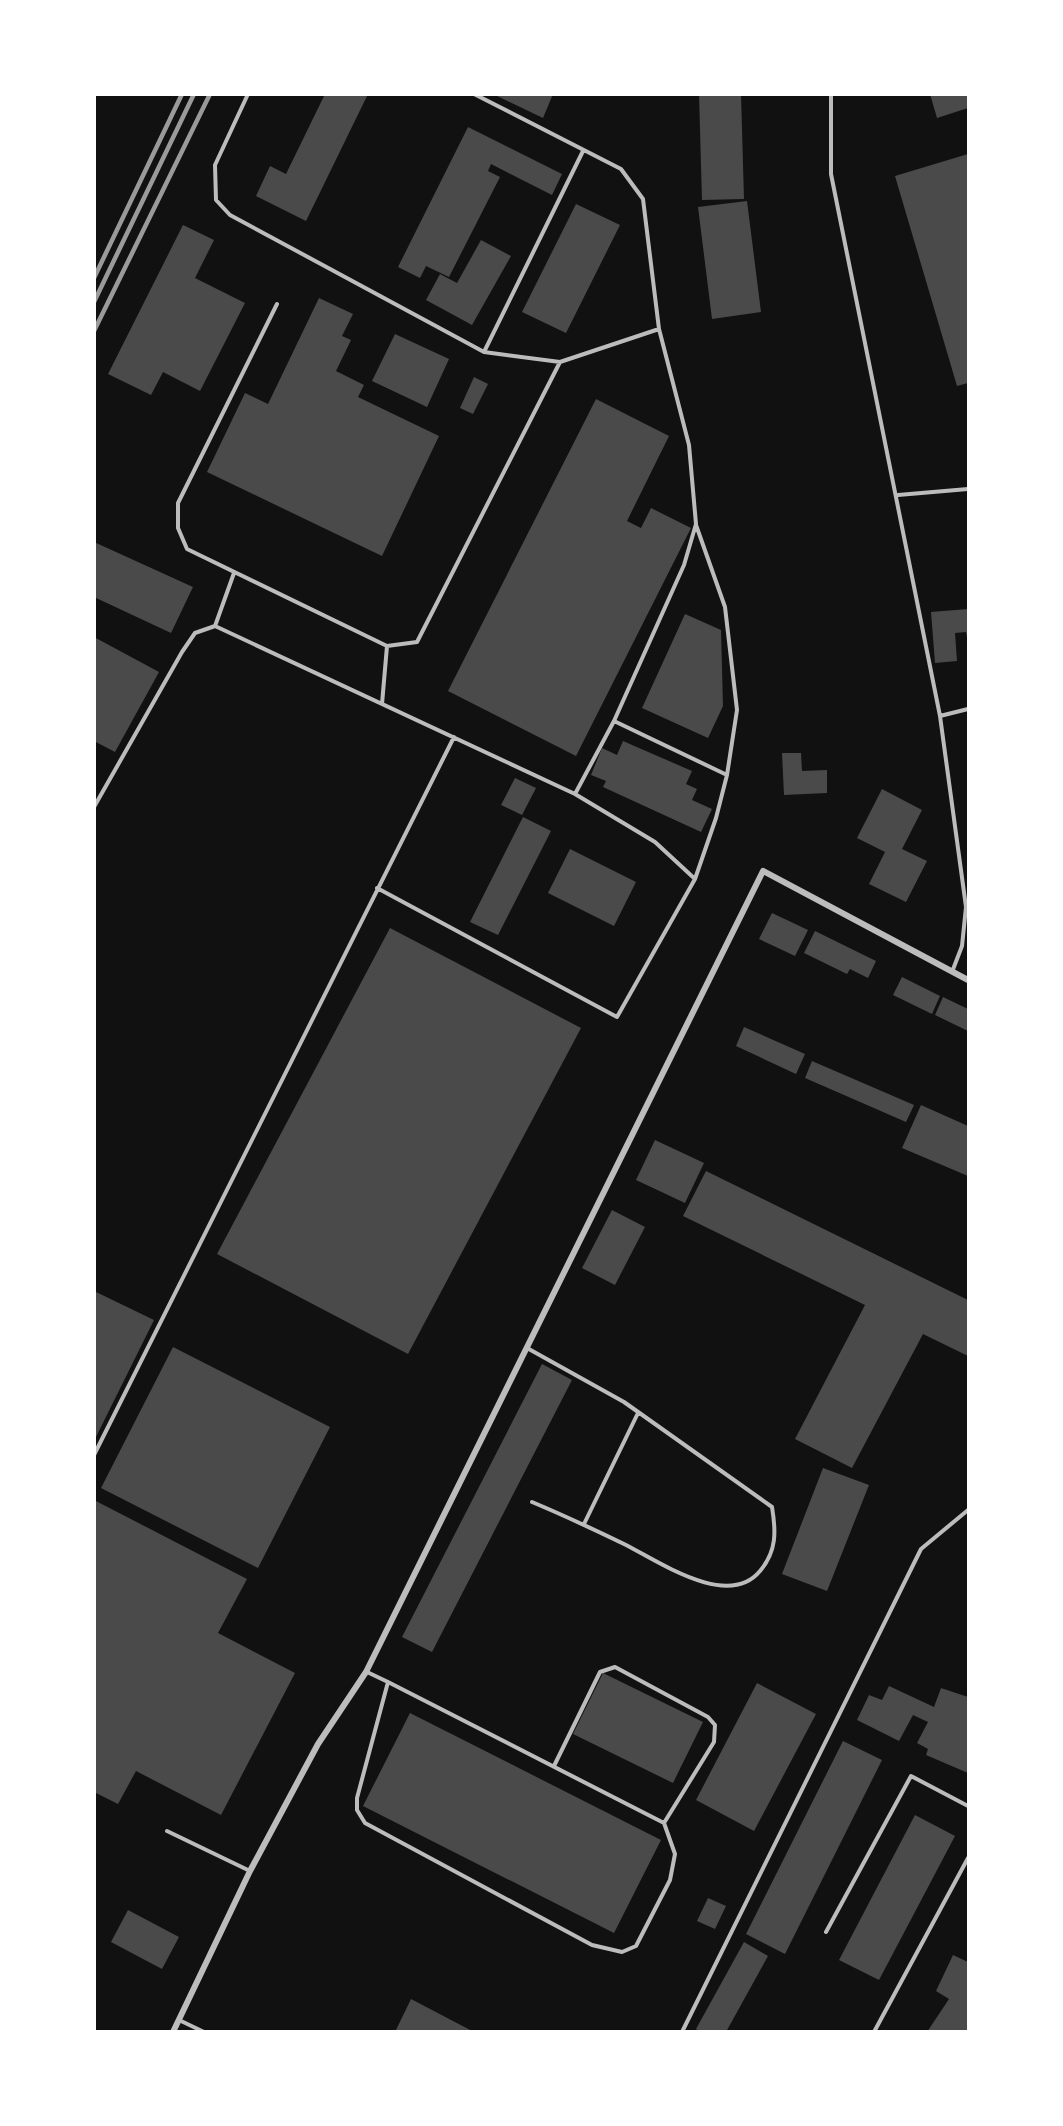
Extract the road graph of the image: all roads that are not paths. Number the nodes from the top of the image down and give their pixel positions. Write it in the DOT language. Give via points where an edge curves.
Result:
graph roads {
  1 [pos="248,94"];
  2 [pos="474,94"];
  3 [pos="831,94"];
  4 [pos="583,152"];
  5 [pos="277,304"];
  6 [pos="659,329"];
  7 [pos="484,352"];
  8 [pos="560,362"];
  9 [pos="969,489"];
  10 [pos="898,495"];
  11 [pos="696,524"];
  12 [pos="234,573"];
  13 [pos="215,626"];
  14 [pos="387,646"];
  15 [pos="382,704"];
  16 [pos="969,709"];
  17 [pos="940,716"];
  18 [pos="614,721"];
  19 [pos="454,737"];
  20 [pos="727,775"];
  21 [pos="575,794"];
  22 [pos="94,807"];
  23 [pos="695,879"];
  24 [pos="377,888"];
  25 [pos="952,972"];
  26 [pos="969,980"];
  27 [pos="527,1347"];
  28 [pos="638,1413"];
  29 [pos="94,1455"];
  30 [pos="532,1502"];
  31 [pos="969,1510"];
  32 [pos="584,1524"];
  33 [pos="366,1671"];
  34 [pos="388,1682"];
  35 [pos="554,1766"];
  36 [pos="969,1806"];
  37 [pos="664,1823"];
  38 [pos="167,1831"];
  39 [pos="969,1858"];
  40 [pos="250,1871"];
  41 [pos="826,1932"];
  42 [pos="179,2020"];
  43 [pos="173,2031"];
  44 [pos="204,2031"];
  45 [pos="682,2031"];
  46 [pos="874,2031"];
  1 -- 7 [label="lane" via="215,165 216,200 230,215"];
  2 -- 4 [label="lane"];
  3 -- 10 [label="lane" via="831,174"];
  4 -- 6 [label="lane" via="621,169 643,199"];
  4 -- 7 [label="lane"];
  5 -- 12 [label="lane" via="178,503 178,528 187,549"];
  6 -- 8 [label="lane"];
  6 -- 11 [label="lane" via="689,445"];
  7 -- 8 [label="lane"];
  8 -- 14 [label="lane" via="417,642"];
  9 -- 10 [label="lane"];
  10 -- 17 [label="lane"];
  11 -- 18 [label="lane" via="684,565"];
  11 -- 20 [label="lane" via="725,607 737,710"];
  12 -- 13 [label="lane"];
  12 -- 14 [label="lane"];
  13 -- 15 [label="lane"];
  13 -- 22 [label="lane" via="195,633 182,652"];
  14 -- 15 [label="lane"];
  15 -- 19 [label="lane"];
  16 -- 17 [label="lane"];
  17 -- 25 [label="lane" via="966,907 962,946"];
  18 -- 20 [label="lane"];
  18 -- 21 [label="lane"];
  19 -- 21 [label="lane"];
  19 -- 24 [label="lane"];
  20 -- 23 [label="lane"];
  21 -- 23 [label="lane" via="655,842"];
  23 -- 24 [label="lane" via="617,1017"];
  24 -- 29 [label="lane"];
  25 -- 26 [label="street"];
  25 -- 27 [label="street" via="763,871"];
  27 -- 28 [label="lane"];
  27 -- 33 [label="street"];
  28 -- 32 [label="lane"];
  28 -- 32 [label="lane" via="772,1507 776,1535 768,1562 753,1580 734,1587 701,1582"];
  30 -- 32 [label="lane"];
  31 -- 45 [label="lane" via="921,1549"];
  33 -- 34 [label="lane"];
  33 -- 40 [label="street" via="318,1744"];
  34 -- 35 [label="lane"];
  34 -- 37 [label="lane" via="357,1798 357,1810 365,1822 592,1945 622,1952 636,1946 670,1880 675,1854"];
  35 -- 37 [label="lane"];
  35 -- 37 [label="lane" via="600,1672 615,1667 715,1725 714,1742"];
  36 -- 41 [label="lane" via="911,1776"];
  38 -- 40 [label="lane"];
  39 -- 46 [label="lane"];
  40 -- 42 [label="street"];
  42 -- 43 [label="street"];
  42 -- 44 [label="lane"];
}
